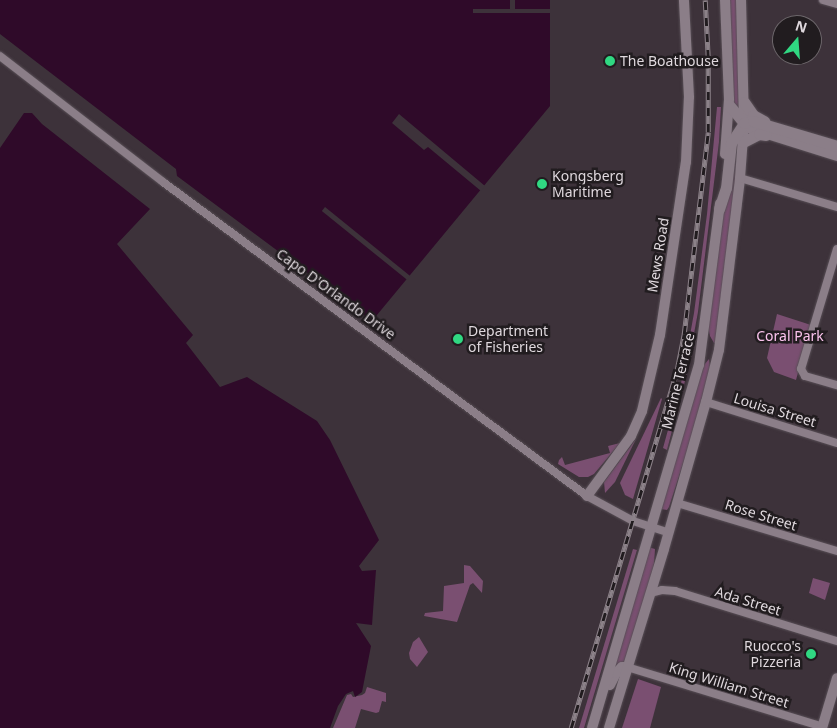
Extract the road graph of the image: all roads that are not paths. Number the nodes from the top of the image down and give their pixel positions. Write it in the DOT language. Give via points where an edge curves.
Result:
graph roads {
  1 [pos="684,0"];
  2 [pos="725,0"];
  3 [pos="741,0"];
  4 [pos="823,0"];
  5 [pos="837,4"];
  6 [pos="0,56"];
  7 [pos="744,102"];
  8 [pos="729,105"];
  9 [pos="744,123"];
  10 [pos="780,133"];
  11 [pos="743,142"];
  12 [pos="837,146"];
  13 [pos="837,155"];
  14 [pos="740,178"];
  15 [pos="837,207"];
  16 [pos="719,209"];
  17 [pos="837,249"];
  18 [pos="834,269"];
  19 [pos="837,385"];
  20 [pos="706,402"];
  21 [pos="837,443"];
  22 [pos="587,496"];
  23 [pos="677,503"];
  24 [pos="650,527"];
  25 [pos="668,533"];
  26 [pos="837,551"];
  27 [pos="651,593"];
  28 [pos="837,641"];
  29 [pos="627,667"];
  30 [pos="837,678"];
  31 [pos="837,702"];
  32 [pos="592,728"];
  33 [pos="609,728"];
  34 [pos="825,728"];
  1 -- 22 [label="street, Mews Road" via="689,97 686,162 660,335 636,425"];
  2 -- 8 [label="street, Marine Terrace"];
  3 -- 7 [label="street"];
  4 -- 5 [label="street"];
  6 -- 22 [label="street, Capo D'Orlando Drive" via="163,182"];
  7 -- 9 [label="street"];
  7 -- 10 [label="main road" via="753,115"];
  8 -- 9 [label="main road"];
  8 -- 16 [label="street, Marine Terrace"];
  9 -- 10 [label="main road" via="752,121"];
  9 -- 11 [label="street"];
  9 -- 16 [label="main road" via="731,143 726,188"];
  10 -- 11 [label="main road" via="759,134"];
  10 -- 12 [label="main road"];
  10 -- 13 [label="main road"];
  11 -- 14 [label="street"];
  14 -- 15 [label="street"];
  14 -- 20 [label="street" via="719,350"];
  16 -- 24 [label="street, Marine Terrace" via="699,365"];
  17 -- 18 [label="street"];
  18 -- 19 [label="street" via="801,370 804,375"];
  20 -- 21 [label="street, Louisa Street"];
  20 -- 23 [label="street"];
  22 -- 24 [label="street, Capo D'Orlando Drive"];
  23 -- 25 [label="street"];
  23 -- 26 [label="street, Rose Street"];
  24 -- 25 [label="street, Capo D'Orlando Drive"];
  24 -- 32 [label="street, Marine Terrace"];
  25 -- 27 [label="street"];
  27 -- 28 [label="street, Ada Street" via="662,590 675,592"];
  27 -- 29 [label="street"];
  29 -- 32 [label="street" via="613,677 599,718"];
  29 -- 33 [label="street"];
  29 -- 34 [label="street, King William Street"];
  30 -- 34 [label="street"];
  31 -- 34 [label="street"];
}
